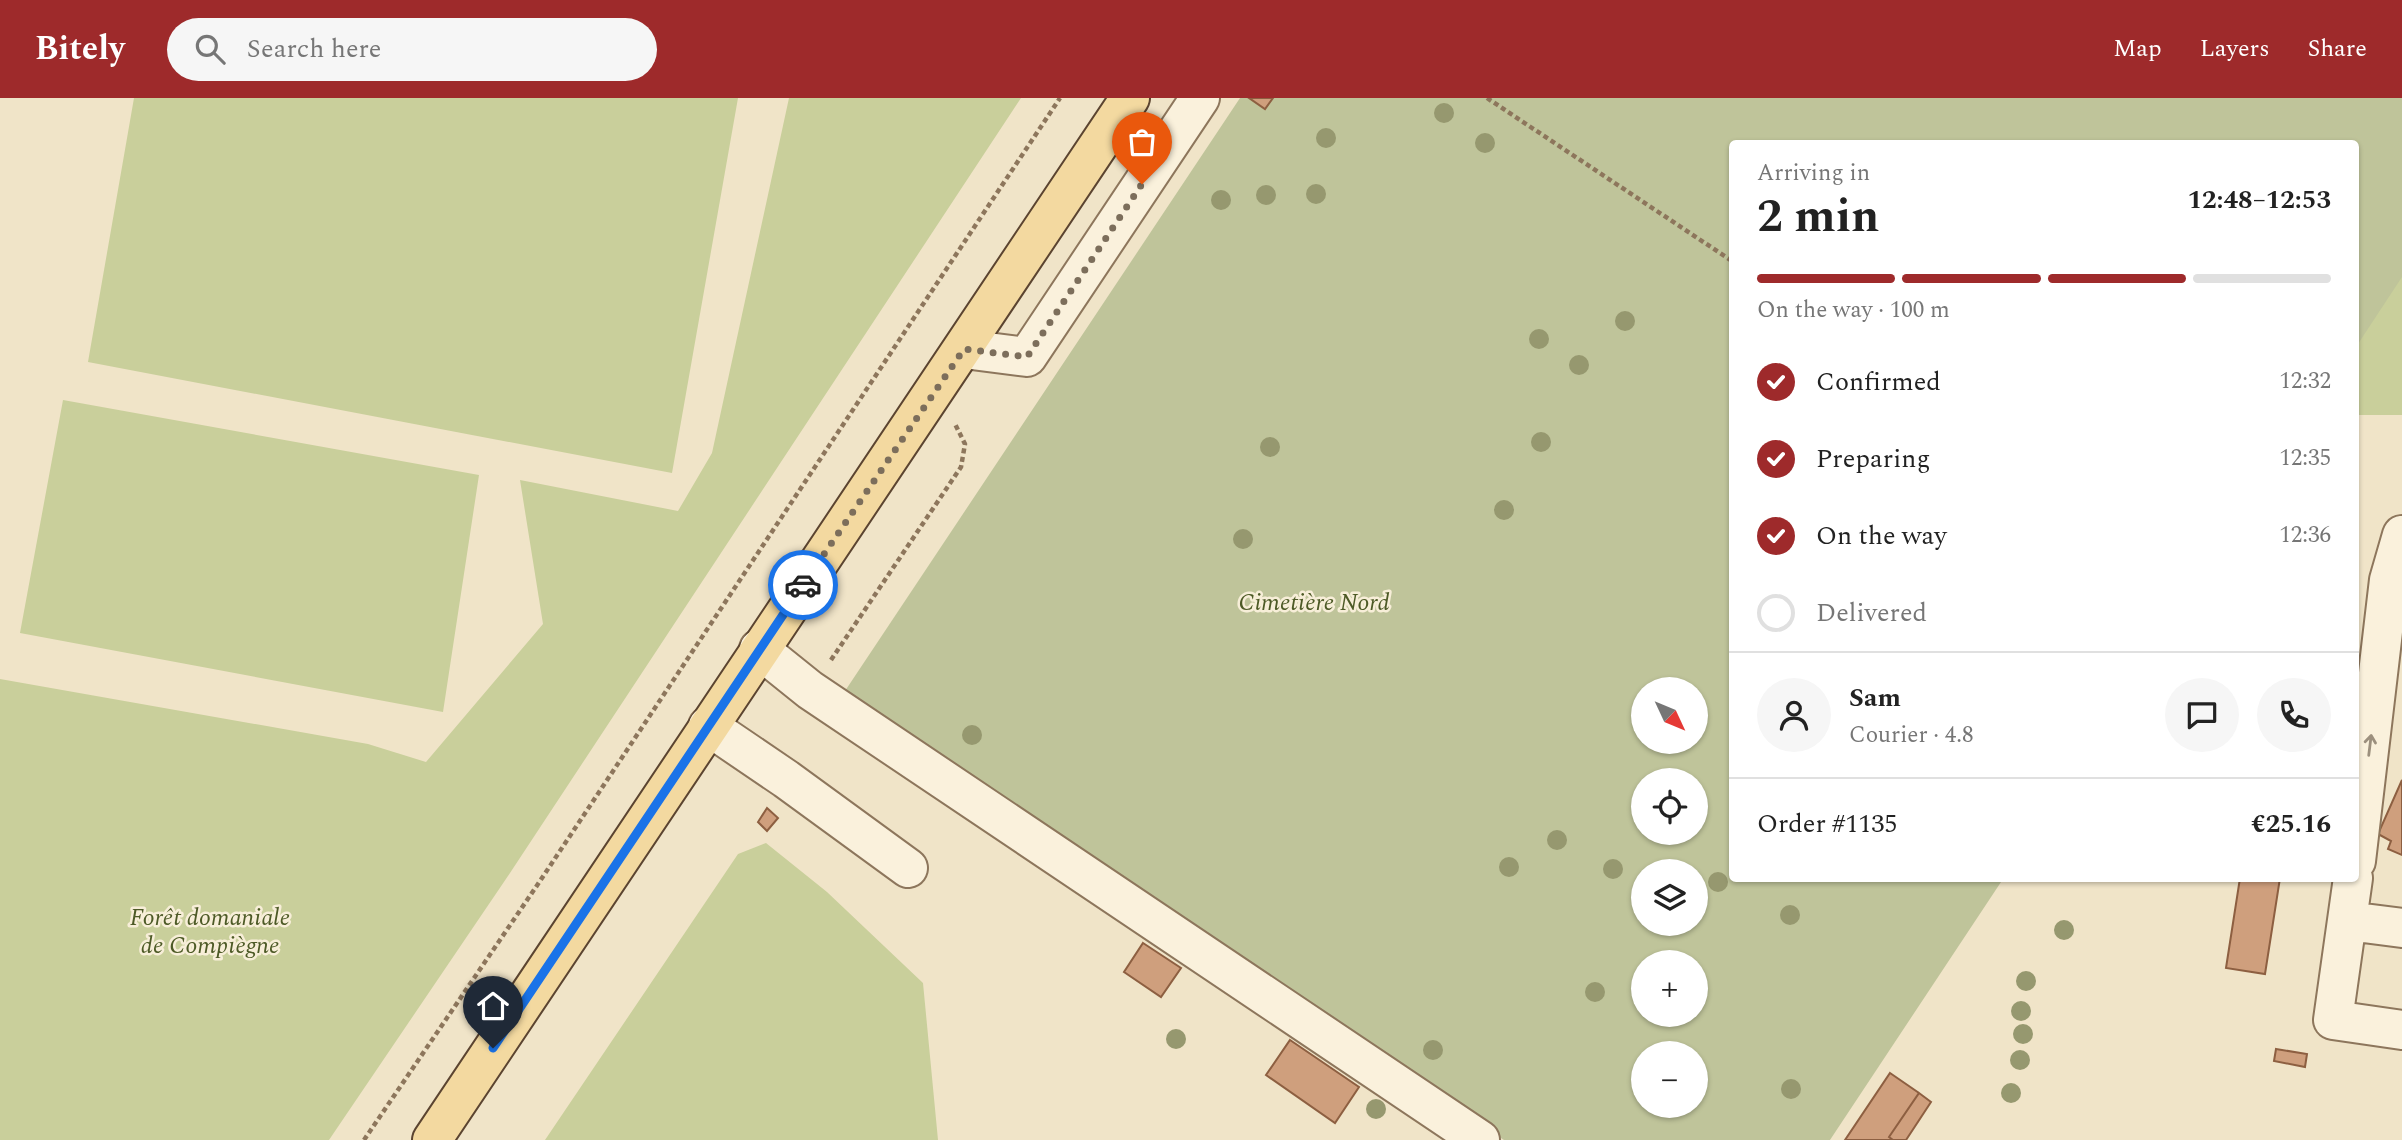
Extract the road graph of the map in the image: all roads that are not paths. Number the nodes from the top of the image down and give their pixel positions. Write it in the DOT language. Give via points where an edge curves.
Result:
graph roads {
  1 [pos="1130,98"];
  2 [pos="1200,98"];
  3 [pos="964,349"];
  4 [pos="2402,535"];
  5 [pos="759,649"];
  6 [pos="2367,673"];
  7 [pos="708,726"];
  8 [pos="2359,810"];
  9 [pos="908,868"];
  10 [pos="2353,882"];
  11 [pos="2348,921"];
  12 [pos="2402,928"];
  13 [pos="2402,1030"];
  14 [pos="432,1140"];
  15 [pos="1480,1140"];
  1 -- 3 [label="main road"];
  2 -- 3 [label="lane" via="1027,357"];
  3 -- 5 [label="main road"];
  4 -- 6 [label="lane"];
  5 -- 7 [label="main road"];
  5 -- 15 [label="lane" via="810,690"];
  8 -- 6 [label="lane, one-way"];
  7 -- 9 [label="lane"];
  7 -- 14 [label="main road"];
  10 -- 11 [label="lane"];
  11 -- 12 [label="lane"];
  11 -- 13 [label="lane" via="2333,1020"];
}
